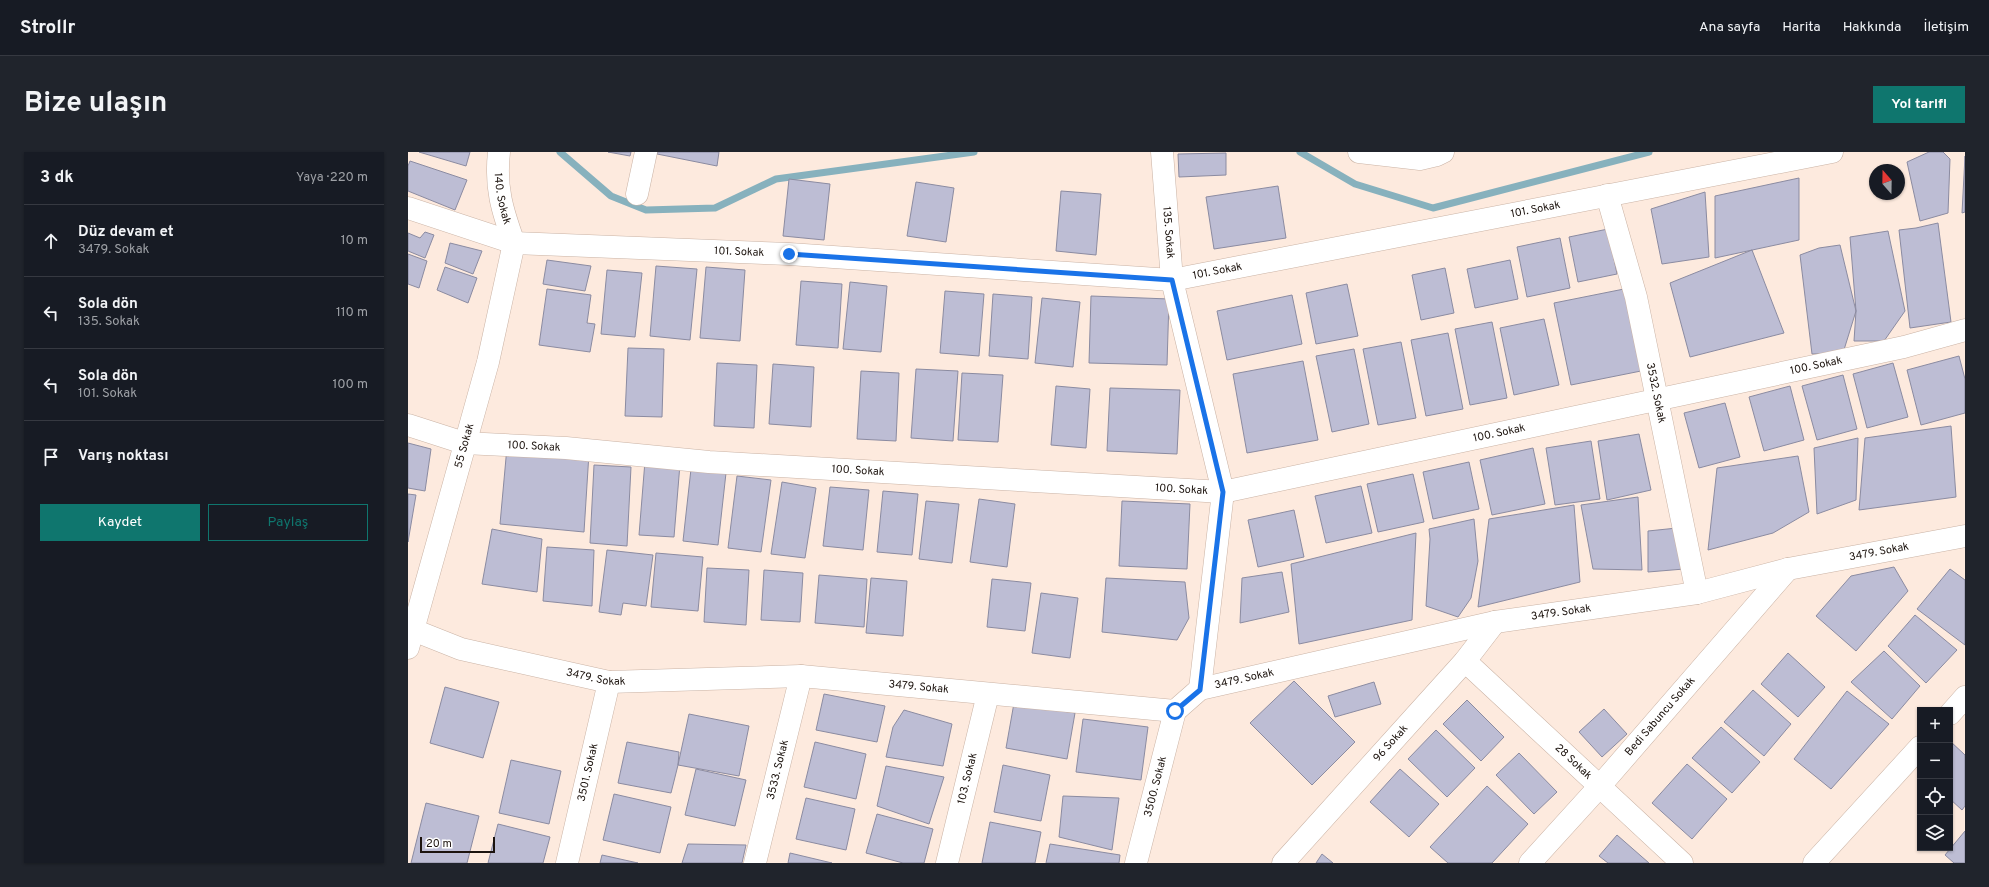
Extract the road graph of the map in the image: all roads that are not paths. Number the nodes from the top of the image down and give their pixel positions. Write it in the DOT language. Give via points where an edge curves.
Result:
graph roads {
  1 [pos="499,152"];
  2 [pos="646,152"];
  3 [pos="1162,152"];
  4 [pos="1359,152"];
  5 [pos="1442,152"];
  6 [pos="1832,152"];
  7 [pos="637,194"];
  8 [pos="1607,195"];
  9 [pos="408,208"];
  10 [pos="514,243"];
  11 [pos="1172,280"];
  12 [pos="1965,330"];
  13 [pos="1659,400"];
  14 [pos="408,425"];
  15 [pos="464,443"];
  16 [pos="1223,492"];
  17 [pos="1965,536"];
  18 [pos="1788,569"];
  19 [pos="1697,593"];
  20 [pos="1495,622"];
  21 [pos="409,635"];
  22 [pos="1465,661"];
  23 [pos="801,676"];
  24 [pos="609,682"];
  25 [pos="1200,690"];
  26 [pos="988,694"];
  27 [pos="1965,697"];
  28 [pos="1175,711"];
  29 [pos="1953,711"];
  30 [pos="1917,749"];
  31 [pos="1599,787"];
  32 [pos="567,863"];
  33 [pos="755,863"];
  34 [pos="947,863"];
  35 [pos="1136,863"];
  36 [pos="1283,863"];
  37 [pos="1530,863"];
  38 [pos="1682,863"];
  39 [pos="1814,863"];
  1 -- 10 [label="street, 140. Sokak" via="497,169 501,210"];
  2 -- 7 [label="street"];
  3 -- 11 [label="street, 135. Sokak"];
  4 -- 5 [label="street" via="1420,159"];
  6 -- 8 [label="street, 101. Sokak"];
  8 -- 11 [label="street, 101. Sokak"];
  8 -- 13 [label="street, 3532. Sokak" via="1636,297"];
  9 -- 10 [label="street, 101. Sokak"];
  10 -- 11 [label="street, 101. Sokak" via="789,254"];
  10 -- 15 [label="street, 55 Sokak" via="488,362"];
  11 -- 16 [label="street, 135. Sokak"];
  12 -- 13 [label="street, 100. Sokak" via="1904,347"];
  13 -- 16 [label="street, 100. Sokak"];
  13 -- 19 [label="street, 3532. Sokak"];
  14 -- 15 [label="street, 100. Sokak"];
  15 -- 16 [label="street, 100. Sokak" via="566,448 709,462"];
  15 -- 21 [label="street, 55 Sokak"];
  16 -- 25 [label="street, 135. Sokak"];
  17 -- 18 [label="street, 3479. Sokak"];
  18 -- 19 [label="street, 3479. Sokak"];
  18 -- 31 [label="street, Bedi Sabuncu Sokak"];
  19 -- 20 [label="street, 3479. Sokak"];
  20 -- 22 [label="street, 96 Sokak"];
  20 -- 25 [label="street, 3479. Sokak"];
  21 -- 24 [label="street, 3479. Sokak"];
  22 -- 31 [label="street, 28 Sokak"];
  22 -- 36 [label="street, 96 Sokak"];
  23 -- 24 [label="street, 3479. Sokak"];
  23 -- 26 [label="street, 3479. Sokak"];
  23 -- 33 [label="street, 3533. Sokak"];
  24 -- 32 [label="street, 3501. Sokak"];
  25 -- 28 [label="street, 3479. Sokak"];
  26 -- 28 [label="street, 3479. Sokak"];
  26 -- 34 [label="street, 103. Sokak"];
  27 -- 29 [label="street"];
  28 -- 35 [label="street, 3500. Sokak"];
  30 -- 39 [label="street"];
  31 -- 37 [label="street, Bedi Sabuncu Sokak"];
  31 -- 38 [label="street, 28 Sokak"];
}
